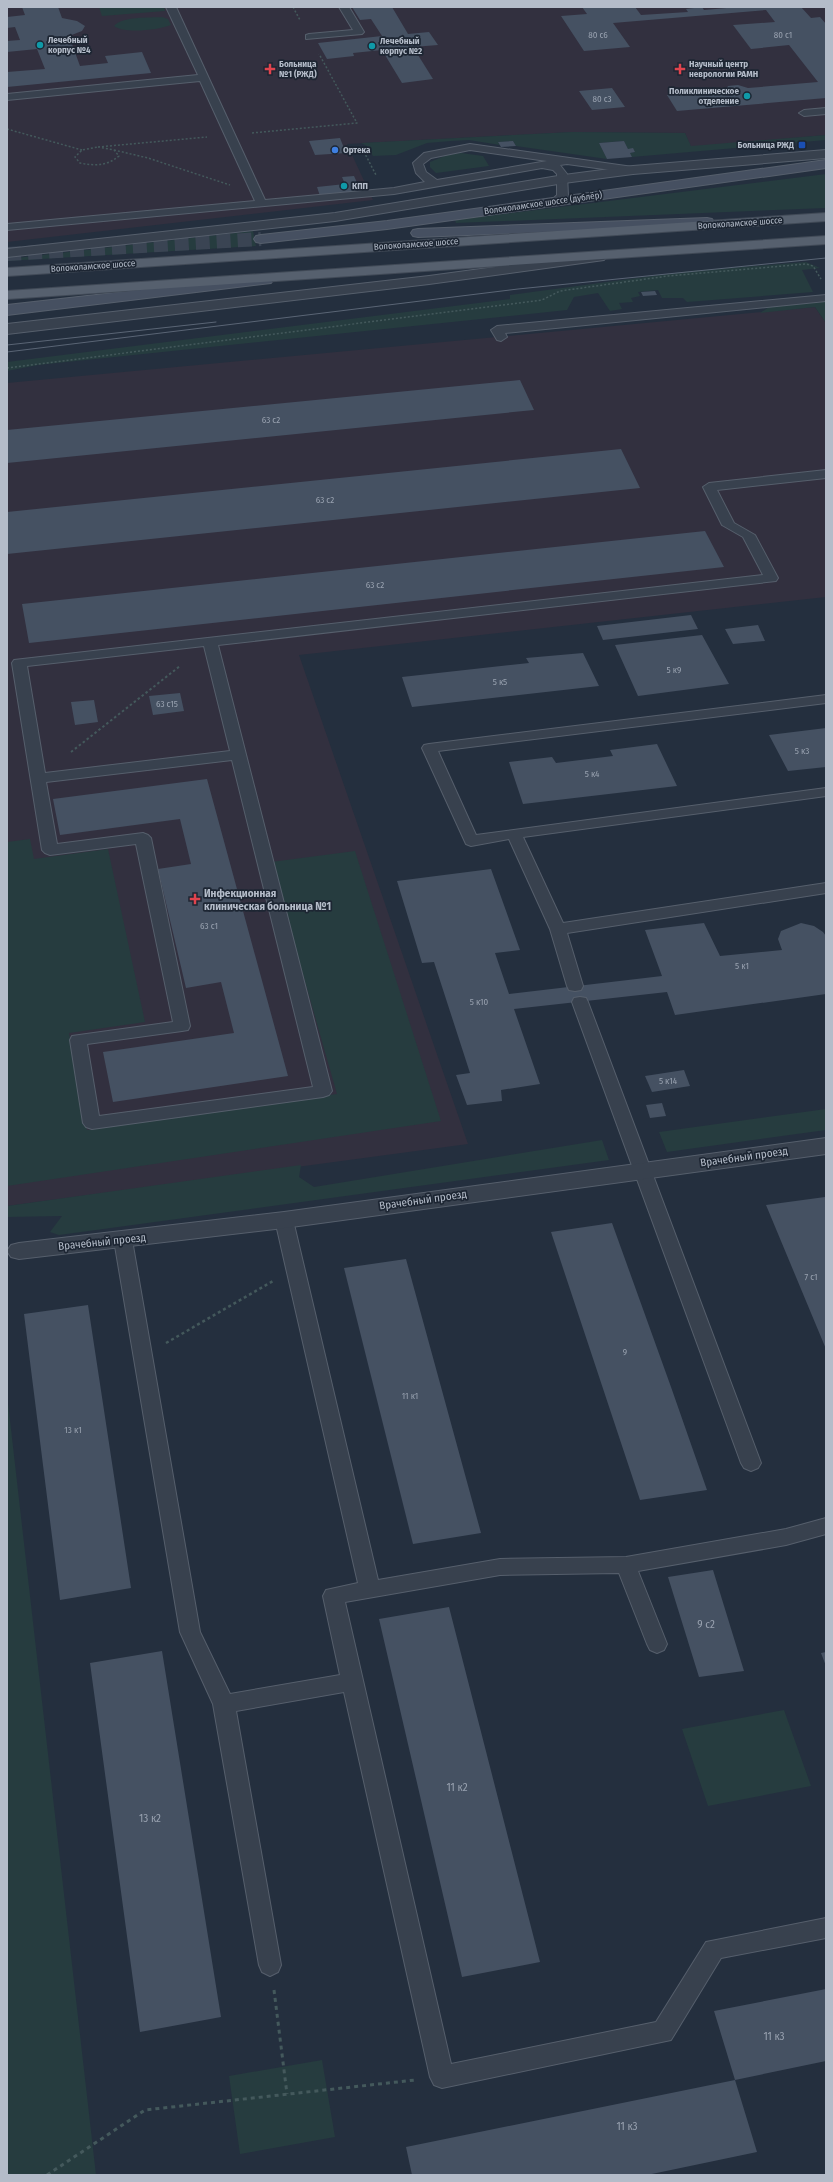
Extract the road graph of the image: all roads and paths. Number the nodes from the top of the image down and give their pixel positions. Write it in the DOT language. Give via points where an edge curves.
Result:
graph roads {
  1 [pos="171,7"];
  2 [pos="293,7"];
  3 [pos="344,7"];
  4 [pos="309,37"];
  5 [pos="203,78"];
  6 [pos="7,97"];
  7 [pos="826,111"];
  8 [pos="804,113"];
  9 [pos="7,129"];
  10 [pos="230,135"];
  11 [pos="98,147"];
  12 [pos="82,150"];
  13 [pos="114,150"];
  14 [pos="826,154"];
  15 [pos="565,161"];
  16 [pos="826,164"];
  17 [pos="538,165"];
  18 [pos="633,170"];
  19 [pos="564,179"];
  20 [pos="435,184"];
  21 [pos="259,199"];
  22 [pos="556,201"];
  23 [pos="825,217"];
  24 [pos="7,227"];
  25 [pos="826,240"];
  26 [pos="633,251"];
  27 [pos="7,253"];
  28 [pos="7,272"];
  29 [pos="292,277"];
  30 [pos="823,282"];
  31 [pos="7,295"];
  32 [pos="826,298"];
  33 [pos="7,310"];
  34 [pos="7,329"];
  35 [pos="501,337"];
  36 [pos="7,368"];
  37 [pos="826,474"];
  38 [pos="210,642"];
  39 [pos="826,699"];
  40 [pos="238,755"];
  41 [pos="38,778"];
  42 [pos="826,792"];
  43 [pos="514,834"];
  44 [pos="826,888"];
  45 [pos="558,929"];
  46 [pos="826,1146"];
  47 [pos="642,1170"];
  48 [pos="284,1220"];
  49 [pos="123,1240"];
  50 [pos="13,1250"];
  51 [pos="296,1268"];
  52 [pos="143,1356"];
  53 [pos="751,1463"];
  54 [pos="826,1526"];
  55 [pos="626,1565"];
  56 [pos="370,1590"];
  57 [pos="657,1644"];
  58 [pos="353,1682"];
  59 [pos="224,1704"];
  60 [pos="826,1928"];
  61 [pos="270,1965"];
  62 [pos="442,2076"];
  63 [pos="287,2094"];
  64 [pos="47,2175"];
  1 -- 5 [label="lane"];
  2 -- 4 [label="path"];
  3 -- 4 [label="lane" via="359,32"];
  4 -- 10 [label="path" via="357,123"];
  5 -- 6 [label="lane"];
  5 -- 10 [label="lane"];
  7 -- 8 [label="lane"];
  9 -- 12 [label="path"];
  10 -- 11 [label="path"];
  10 -- 21 [label="lane"];
  11 -- 12 [label="path"];
  11 -- 13 [label="path"];
  12 -- 13 [label="path" via="75,157 80,164 96,166 116,160 119,156"];
  13 -- 21 [label="path" via="148,158"];
  14 -- 18 [label="street"];
  15 -- 17 [label="lane"];
  15 -- 18 [label="lane"];
  15 -- 20 [label="lane" via="470,147 447,150 428,155 418,163 423,176"];
  16 -- 22 [label="main road, Волоколамское шоссе (дублёр)"];
  17 -- 19 [label="lane" via="556,167"];
  17 -- 20 [label="lane"];
  18 -- 19 [label="street"];
  19 -- 22 [label="lane" via="563,196"];
  19 -- 27 [label="street" via="335,217"];
  20 -- 21 [label="lane" via="394,191"];
  21 -- 24 [label="lane"];
  22 -- 23 [label="main road, Волоколамское шоссе (дублёр)" via="261,239"];
  23 -- 28 [label="main road, Волоколамское шоссе"];
  25 -- 26 [label="main road, Волоколамское шоссе"];
  26 -- 29 [label="main road, Волоколамское шоссе"];
  26 -- 34 [label="street" via="528,268"];
  29 -- 31 [label="main road, Волоколамское шоссе"];
  29 -- 33 [label="main road, Волоколамское шоссе"];
  30 -- 36 [label="path" via="812,266 806,264 668,276 560,291 542,300"];
  32 -- 35 [label="lane" via="497,330"];
  37 -- 38 [label="lane" via="709,487 729,525 748,535 771,578"];
  38 -- 40 [label="lane"];
  38 -- 41 [label="path"];
  38 -- 41 [label="lane" via="19,663"];
  39 -- 43 [label="lane" via="429,748 471,841"];
  40 -- 41 [label="lane"];
  40 -- 41 [label="lane" via="323,1091 92,1123 78,1040 182,1026 143,838 50,850"];
  42 -- 43 [label="lane"];
  43 -- 45 [label="lane"];
  44 -- 45 [label="lane"];
  45 -- 47 [label="lane" via="578,994"];
  46 -- 47 [label="street, Врачебный проезд"];
  47 -- 48 [label="street, Врачебный проезд"];
  47 -- 53 [label="lane"];
  48 -- 49 [label="street, Врачебный проезд"];
  48 -- 51 [label="lane"];
  49 -- 50 [label="street, Врачебный проезд"];
  49 -- 52 [label="lane"];
  51 -- 52 [label="path"];
  51 -- 56 [label="lane"];
  52 -- 59 [label="lane" via="190,1632"];
  54 -- 55 [label="lane" via="786,1537"];
  55 -- 56 [label="lane" via="500,1567"];
  55 -- 57 [label="lane"];
  56 -- 58 [label="lane" via="333,1596"];
  58 -- 59 [label="lane"];
  58 -- 62 [label="lane"];
  59 -- 61 [label="lane"];
  60 -- 62 [label="lane" via="714,1949 663,2032"];
  61 -- 63 [label="path"];
  62 -- 63 [label="path"];
  63 -- 64 [label="path" via="145,2110"];
}
